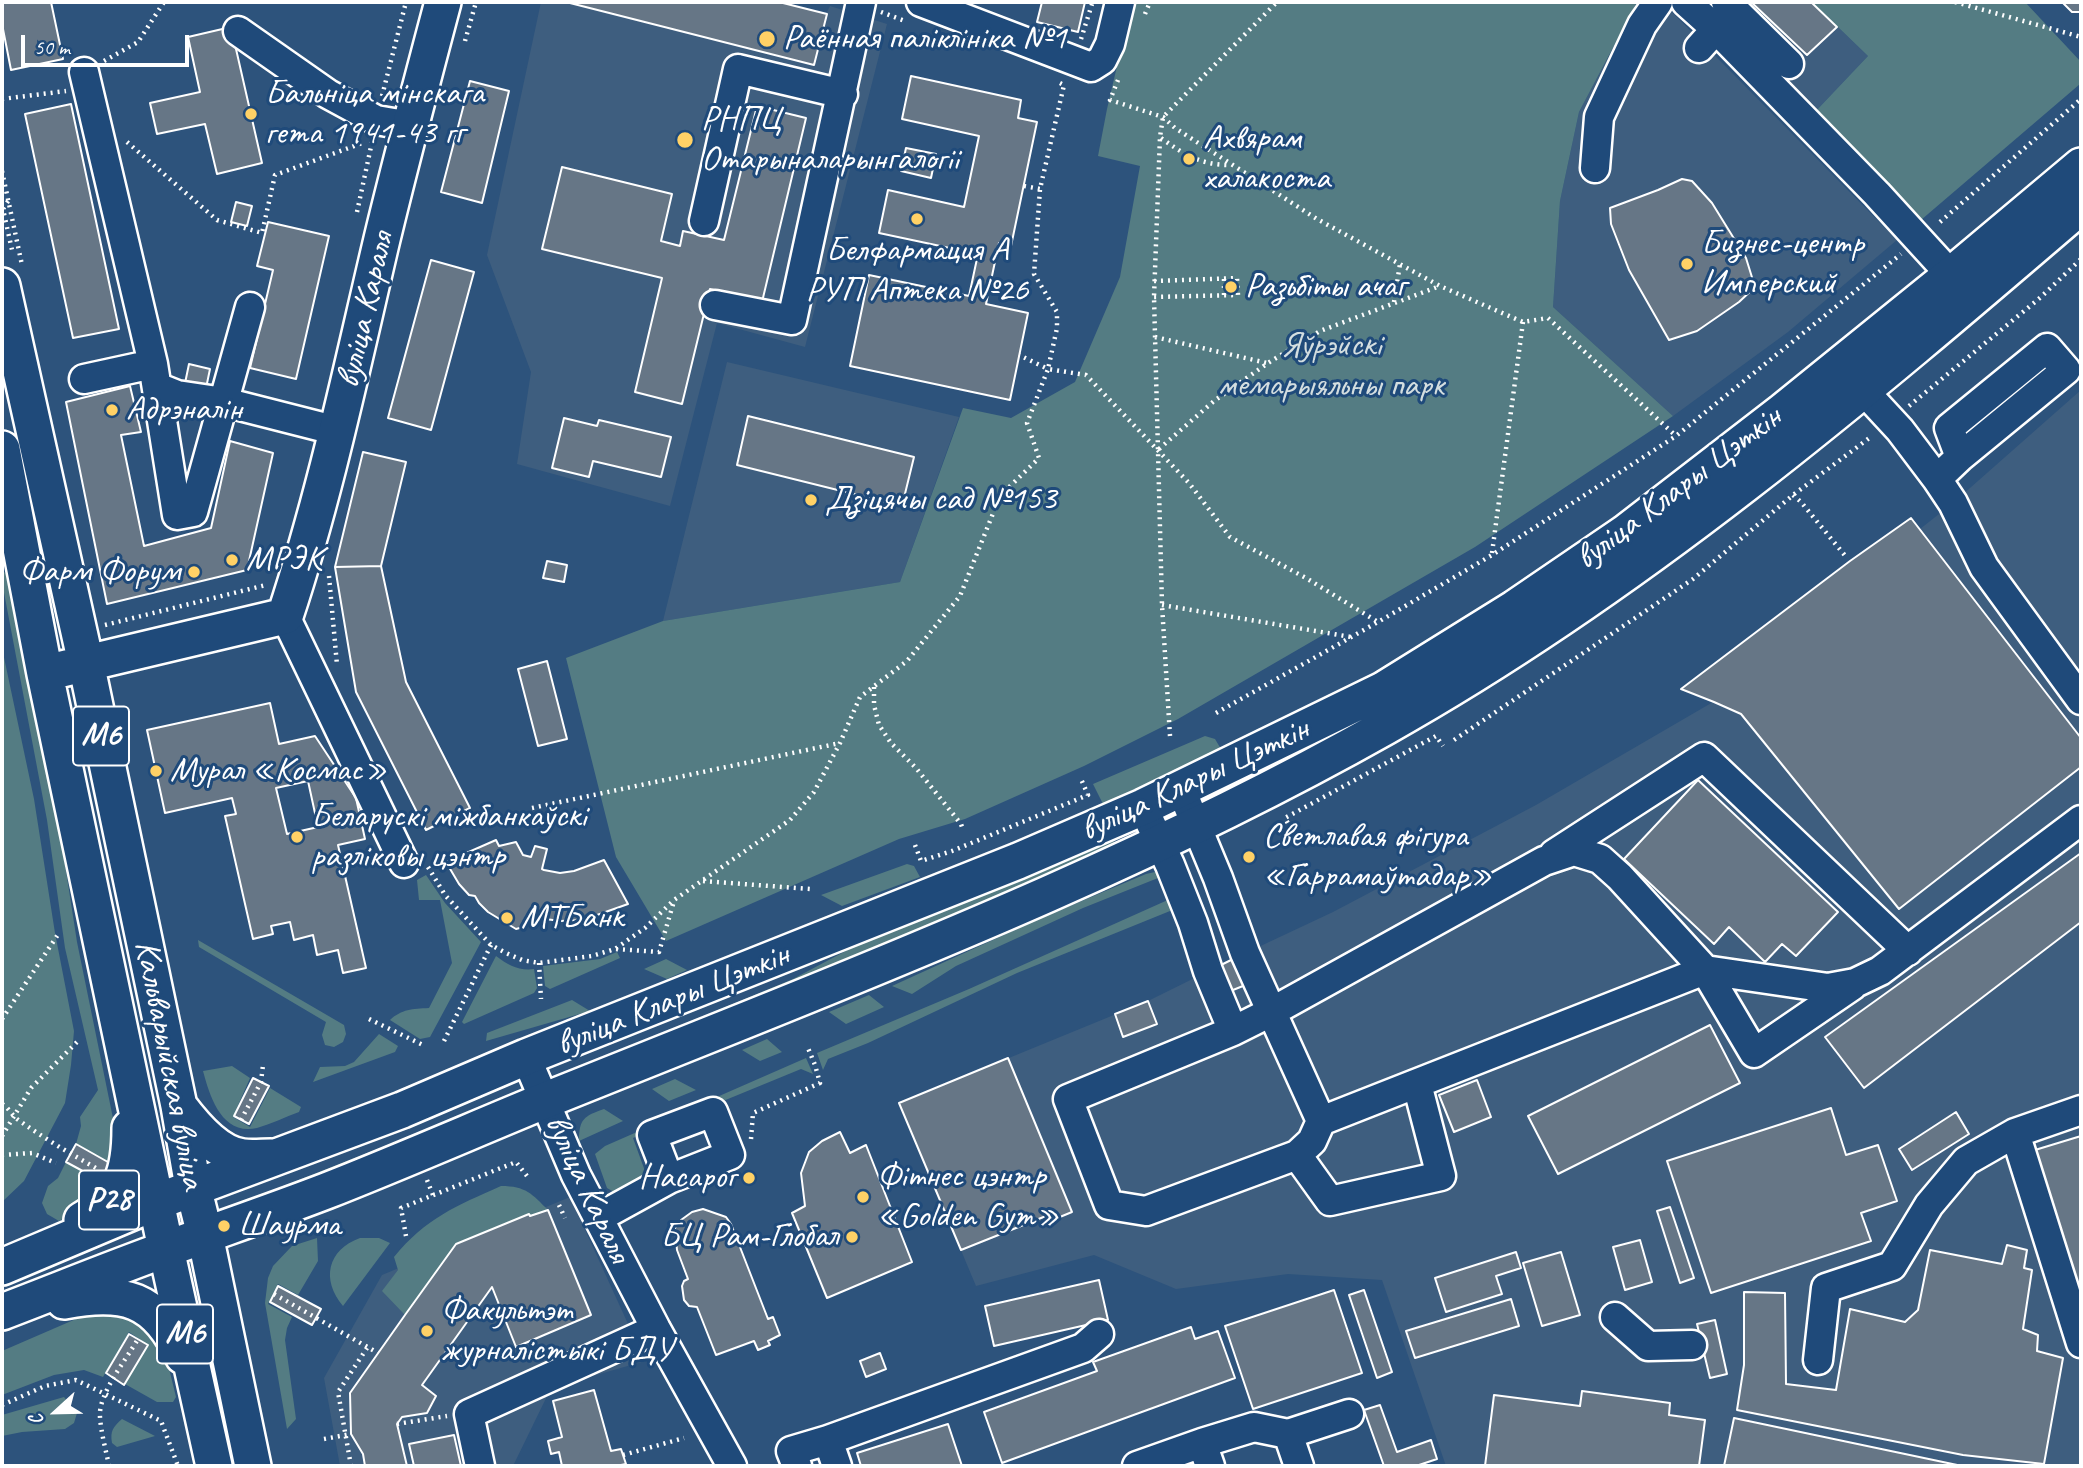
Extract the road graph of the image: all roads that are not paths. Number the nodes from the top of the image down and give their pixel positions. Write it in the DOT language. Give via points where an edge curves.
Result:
graph roads {
  1 [pos="443,2"];
  2 [pos="1120,2"];
  3 [pos="1658,2"];
  4 [pos="1686,2"];
  5 [pos="1726,2"];
  6 [pos="861,3"];
  7 [pos="914,12"];
  8 [pos="238,31"];
  9 [pos="1789,64"];
  10 [pos="84,72"];
  11 [pos="843,94"];
  12 [pos="411,126"];
  13 [pos="2081,166"];
  14 [pos="1595,168"];
  15 [pos="2081,206"];
  16 [pos="704,221"];
  17 [pos="1951,275"];
  18 [pos="2,286"];
  19 [pos="715,305"];
  20 [pos="250,307"];
  21 [pos="155,375"];
  22 [pos="84,379"];
  23 [pos="1863,390"];
  24 [pos="224,402"];
  25 [pos="338,431"];
  26 [pos="2,449"];
  27 [pos="1960,457"];
  28 [pos="1937,480"];
  29 [pos="285,616"];
  30 [pos="86,663"];
  31 [pos="45,674"];
  32 [pos="2081,700"];
  33 [pos="1181,789"];
  34 [pos="1143,807"];
  35 [pos="2081,820"];
  36 [pos="1197,826"];
  37 [pos="1159,843"];
  38 [pos="414,860"];
  39 [pos="1544,860"];
  40 [pos="1908,950"];
  41 [pos="1705,970"];
  42 [pos="1855,984"];
  43 [pos="1273,1011"];
  44 [pos="1233,1031"];
  45 [pos="526,1057"];
  46 [pos="130,1079"];
  47 [pos="1417,1084"];
  48 [pos="545,1100"];
  49 [pos="179,1106"];
  50 [pos="2081,1110"];
  51 [pos="1321,1121"];
  52 [pos="2015,1133"];
  53 [pos="1297,1155"];
  54 [pos="274,1157"];
  55 [pos="669,1179"];
  56 [pos="193,1187"];
  57 [pos="156,1202"];
  58 [pos="598,1218"];
  59 [pos="205,1235"];
  60 [pos="166,1249"];
  61 [pos="2,1266"];
  62 [pos="2,1313"];
  63 [pos="1615,1317"];
  64 [pos="656,1329"];
  65 [pos="1099,1334"];
  66 [pos="2081,1343"];
  67 [pos="1692,1345"];
  68 [pos="1818,1360"];
  69 [pos="197,1386"];
  70 [pos="1349,1414"];
  71 [pos="1288,1434"];
  72 [pos="828,1440"];
  73 [pos="1206,1455"];
  74 [pos="214,1466"];
  75 [pos="253,1466"];
  76 [pos="480,1466"];
  77 [pos="732,1466"];
  78 [pos="797,1466"];
  79 [pos="837,1466"];
  80 [pos="1137,1466"];
  81 [pos="1299,1466"];
  1 -- 12 [label="main road, вуліца Караля"];
  2 -- 7 [label="street" via="1110,44 1102,60 1091,66"];
  3 -- 14 [label="street" via="1642,25 1599,117"];
  4 -- 17 [label="street" via="1708,39 1877,194"];
  5 -- 9 [label="street"];
  6 -- 11 [label="street"];
  8 -- 12 [label="street" via="328,94 376,120"];
  10 -- 21 [label="street"];
  11 -- 16 [label="street" via="738,69"];
  11 -- 19 [label="street" via="792,320"];
  12 -- 25 [label="main road, вуліца Караля"];
  13 -- 17 [label="main road, вуліца Клары Цэткін"];
  15 -- 23 [label="main road, вуліца Клары Цэткін"];
  17 -- 33 [label="main road, вуліца Клары Цэткін" via="1625,533 1515,608 1383,690"];
  18 -- 30 [label="main road, Кальварыйская вуліца / М6"];
  20 -- 24 [label="street"];
  21 -- 22 [label="street"];
  21 -- 24 [label="street" via="177,395"];
  21 -- 24 [label="street" via="177,515 193,512"];
  23 -- 28 [label="street"];
  23 -- 36 [label="main road, вуліца Клары Цэткін" via="1710,511 1537,634 1387,726"];
  24 -- 25 [label="street"];
  25 -- 29 [label="main road, вуліца Караля"];
  26 -- 31 [label="main road, Кальварыйская вуліца / М6"];
  27 -- 28 [label="street"];
  28 -- 32 [label="street" via="1984,567"];
  29 -- 30 [label="main road"];
  29 -- 38 [label="street"];
  30 -- 31 [label="main road"];
  30 -- 49 [label="main road, Кальварыйская вуліца / М6"];
  31 -- 46 [label="main road, Кальварыйская вуліца / М6"];
  33 -- 34 [label="main road, вуліца Клары Цэткін"];
  33 -- 36 [label="street"];
  34 -- 37 [label="street"];
  34 -- 45 [label="main road, вуліца Клары Цэткін"];
  35 -- 40 [label="street"];
  36 -- 37 [label="main road, вуліца Клары Цэткін"];
  36 -- 43 [label="street" via="1245,953"];
  37 -- 44 [label="street"];
  37 -- 48 [label="main road, вуліца Клары Цэткін" via="873,969"];
  39 -- 40 [label="street" via="1704,757"];
  39 -- 41 [label="street" via="1574,851 1600,859"];
  39 -- 43 [label="street"];
  40 -- 42 [label="street"];
  41 -- 42 [label="street" via="1828,988"];
  41 -- 42 [label="street" via="1755,1053"];
  41 -- 47 [label="street"];
  43 -- 44 [label="street"];
  43 -- 51 [label="street"];
  44 -- 53 [label="street" via="1068,1099 1109,1205 1146,1211"];
  45 -- 48 [label="street, вуліца Караля"];
  45 -- 54 [label="main road, вуліца Клары Цэткін" via="402,1110"];
  46 -- 57 [label="main road, Кальварыйская вуліца / М6"];
  46 -- 61 [label="main road, Р28" via="130,1152 117,1191 91,1215"];
  47 -- 51 [label="street"];
  47 -- 53 [label="street" via="1441,1176 1330,1201"];
  48 -- 58 [label="street, вуліца Караля"];
  48 -- 59 [label="main road, вуліца Клары Цэткін"];
  49 -- 54 [label="main road" via="217,1146 240,1157"];
  49 -- 56 [label="main road, Кальварыйская вуліца / М6"];
  50 -- 52 [label="street"];
  51 -- 53 [label="street" via="1312,1141"];
  52 -- 66 [label="street"];
  52 -- 68 [label="street" via="1966,1161 1929,1205 1892,1266 1826,1288"];
  54 -- 56 [label="main road, вуліца Клары Цэткін"];
  55 -- 58 [label="street"];
  56 -- 57 [label="main road, Р28"];
  56 -- 59 [label="main road, Кальварыйская вуліца / М6"];
  57 -- 60 [label="main road, Кальварыйская вуліца / М6"];
  57 -- 61 [label="main road, Р28"];
  58 -- 64 [label="street, вуліца Караля"];
  59 -- 60 [label="main road, Р28"];
  59 -- 75 [label="main road, Кальварыйская вуліца / М6"];
  60 -- 62 [label="main road, Р28"];
  60 -- 69 [label="main road, Кальварыйская вуліца / М6"];
  62 -- 69 [label="main road, Р28" via="80,1298 118,1296 135,1301 153,1313 175,1340"];
  63 -- 67 [label="street" via="1648,1346"];
  64 -- 76 [label="street" via="469,1414"];
  64 -- 77 [label="street, вуліца Караля"];
  65 -- 72 [label="street" via="1083,1348"];
  69 -- 74 [label="main road, Кальварыйская вуліца / М6"];
  70 -- 71 [label="street"];
  71 -- 73 [label="street" via="1254,1427"];
  71 -- 81 [label="street"];
  72 -- 78 [label="street" via="791,1451"];
  72 -- 79 [label="street"];
  73 -- 80 [label="street"];
}
